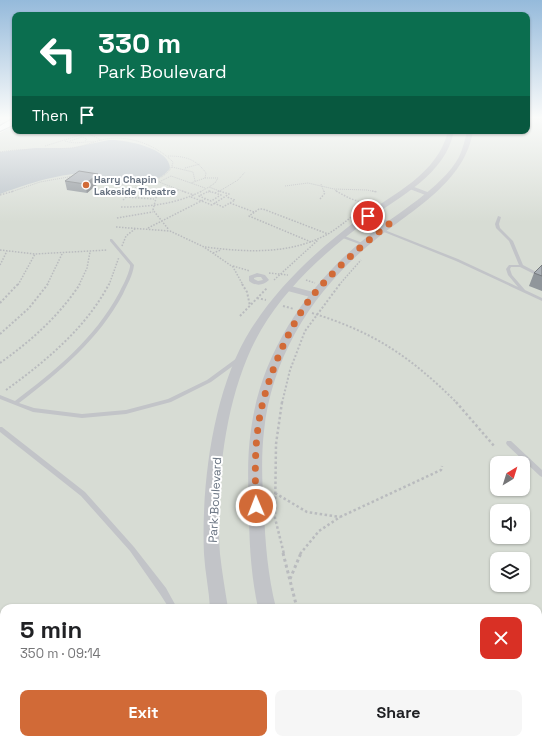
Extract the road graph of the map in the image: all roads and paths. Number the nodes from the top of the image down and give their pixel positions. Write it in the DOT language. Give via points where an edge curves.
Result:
graph roads {
  1 [pos="162,153"];
  2 [pos="442,153"];
  3 [pos="464,153"];
  4 [pos="168,156"];
  5 [pos="201,164"];
  6 [pos="172,167"];
  7 [pos="184,169"];
  8 [pos="245,172"];
  9 [pos="93,175"];
  10 [pos="74,176"];
  11 [pos="161,177"];
  12 [pos="205,178"];
  13 [pos="165,179"];
  14 [pos="195,182"];
  15 [pos="191,183"];
  16 [pos="134,184"];
  17 [pos="321,184"];
  18 [pos="285,186"];
  19 [pos="136,187"];
  20 [pos="209,187"];
  21 [pos="409,187"];
  22 [pos="206,188"];
  23 [pos="334,189"];
  24 [pos="179,190"];
  25 [pos="219,191"];
  26 [pos="200,192"];
  27 [pos="378,192"];
  28 [pos="204,193"];
  29 [pos="215,193"];
  30 [pos="157,194"];
  31 [pos="428,194"];
  32 [pos="0,195"];
  33 [pos="194,195"];
  34 [pos="226,196"];
  35 [pos="126,197"];
  36 [pos="191,197"];
  37 [pos="216,198"];
  38 [pos="155,199"];
  39 [pos="205,199"];
  40 [pos="320,199"];
  41 [pos="124,200"];
  42 [pos="220,200"];
  43 [pos="201,201"];
  44 [pos="214,203"];
  45 [pos="230,203"];
  46 [pos="363,203"];
  47 [pos="121,207"];
  48 [pos="153,207"];
  49 [pos="154,212"];
  50 [pos="254,212"];
  51 [pos="363,214"];
  52 [pos="499,217"];
  53 [pos="117,218"];
  54 [pos="161,223"];
  55 [pos="116,227"];
  56 [pos="385,227"];
  57 [pos="136,228"];
  58 [pos="147,228"];
  59 [pos="170,231"];
  60 [pos="328,234"];
  61 [pos="341,236"];
  62 [pos="319,239"];
  63 [pos="111,240"];
  64 [pos="311,242"];
  65 [pos="363,244"];
  66 [pos="204,247"];
  67 [pos="222,249"];
  68 [pos="0,250"];
  69 [pos="107,250"];
  70 [pos="7,251"];
  71 [pos="120,251"];
  72 [pos="90,252"];
  73 [pos="212,253"];
  74 [pos="35,254"];
  75 [pos="62,254"];
  76 [pos="364,257"];
  77 [pos="0,265"];
  78 [pos="521,266"];
  79 [pos="542,277"];
  80 [pos="301,279"];
  81 [pos="287,288"];
  82 [pos="316,289"];
  83 [pos="524,291"];
  84 [pos="257,298"];
  85 [pos="542,300"];
  86 [pos="0,303"];
  87 [pos="274,303"];
  88 [pos="250,306"];
  89 [pos="302,311"];
  90 [pos="316,314"];
  91 [pos="240,316"];
  92 [pos="0,334"];
  93 [pos="243,356"];
  94 [pos="0,363"];
  95 [pos="6,390"];
  96 [pos="0,397"];
  97 [pos="15,403"];
  98 [pos="0,429"];
  99 [pos="509,442"];
  100 [pos="495,447"];
  101 [pos="442,466"];
  102 [pos="542,474"];
  103 [pos="275,493"];
  104 [pos="340,517"];
  105 [pos="290,580"];
  106 [pos="171,604"];
  107 [pos="219,604"];
  108 [pos="265,604"];
  109 [pos="296,604"];
  1 -- 4 [label="path"];
  2 -- 21 [label="street, Park Boulevard" via="432,167"];
  3 -- 31 [label="street" via="457,166"];
  4 -- 5 [label="path" via="188,157"];
  4 -- 6 [label="path" via="173,162"];
  5 -- 7 [label="path"];
  5 -- 12 [label="path" via="206,173"];
  6 -- 7 [label="path"];
  6 -- 11 [label="path"];
  7 -- 14 [label="path" via="193,172"];
  8 -- 25 [label="path" via="238,180"];
  9 -- 16 [label="path" via="110,183"];
  10 -- 32 [label="path" via="40,182"];
  11 -- 13 [label="path"];
  11 -- 16 [label="path"];
  12 -- 14 [label="path"];
  12 -- 20 [label="path" via="218,178"];
  13 -- 15 [label="path" via="171,176"];
  13 -- 24 [label="path" via="159,182"];
  14 -- 15 [label="path"];
  15 -- 22 [label="path"];
  16 -- 19 [label="path"];
  17 -- 18 [label="path" via="292,183"];
  17 -- 23 [label="path"];
  17 -- 40 [label="path" via="325,194"];
  19 -- 30 [label="path" via="143,192"];
  19 -- 35 [label="path"];
  20 -- 22 [label="path"];
  20 -- 25 [label="path"];
  21 -- 31 [label="street"];
  21 -- 51 [label="street, Park Boulevard"];
  22 -- 26 [label="path"];
  23 -- 27 [label="path" via="369,189"];
  23 -- 46 [label="path"];
  24 -- 30 [label="path"];
  24 -- 33 [label="path"];
  25 -- 29 [label="path"];
  25 -- 34 [label="path" via="230,194"];
  26 -- 28 [label="path"];
  26 -- 33 [label="path"];
  28 -- 29 [label="path"];
  28 -- 39 [label="path" via="199,196"];
  29 -- 37 [label="path" via="221,195"];
  30 -- 38 [label="path"];
  31 -- 56 [label="street"];
  33 -- 36 [label="path"];
  34 -- 42 [label="path"];
  34 -- 45 [label="path" via="235,200"];
  35 -- 38 [label="path"];
  35 -- 41 [label="path"];
  36 -- 43 [label="path"];
  36 -- 48 [label="path"];
  37 -- 39 [label="path" via="211,201"];
  37 -- 42 [label="path"];
  38 -- 48 [label="path"];
  39 -- 43 [label="path"];
  42 -- 44 [label="path"];
  43 -- 44 [label="path" via="212,205"];
  43 -- 54 [label="path"];
  44 -- 45 [label="path" via="223,207"];
  45 -- 50 [label="path"];
  47 -- 48 [label="path"];
  48 -- 49 [label="path"];
  49 -- 53 [label="path"];
  49 -- 54 [label="path"];
  50 -- 60 [label="path" via="263,209"];
  50 -- 64 [label="path" via="250,217"];
  51 -- 56 [label="street"];
  51 -- 60 [label="path"];
  51 -- 61 [label="street, Park Boulevard"];
  52 -- 78 [label="lane" via="498,228 511,240"];
  54 -- 58 [label="path"];
  54 -- 59 [label="path"];
  55 -- 57 [label="path"];
  56 -- 65 [label="street"];
  56 -- 83 [label="lane"];
  57 -- 58 [label="path"];
  57 -- 71 [label="path" via="126,236"];
  58 -- 59 [label="path"];
  59 -- 66 [label="path"];
  60 -- 62 [label="path"];
  61 -- 65 [label="lane"];
  61 -- 81 [label="street, Park Boulevard"];
  62 -- 64 [label="path"];
  62 -- 84 [label="path"];
  63 -- 71 [label="lane"];
  64 -- 67 [label="path" via="263,251"];
  65 -- 82 [label="street"];
  66 -- 67 [label="path"];
  66 -- 73 [label="path"];
  67 -- 73 [label="path"];
  68 -- 70 [label="path"];
  69 -- 72 [label="path"];
  70 -- 74 [label="path"];
  70 -- 77 [label="path"];
  71 -- 95 [label="path" via="109,288 98,303 54,353"];
  71 -- 97 [label="lane" via="132,265 118,299 85,345 53,375"];
  72 -- 75 [label="path"];
  72 -- 94 [label="path" via="85,272 67,302 34,338"];
  73 -- 88 [label="path" via="233,267 247,292"];
  74 -- 75 [label="path"];
  74 -- 86 [label="path" via="17,286"];
  75 -- 92 [label="path" via="51,280 37,299"];
  76 -- 90 [label="path"];
  78 -- 79 [label="lane"];
  78 -- 83 [label="lane" via="510,266 508,272"];
  80 -- 82 [label="path"];
  81 -- 82 [label="street"];
  81 -- 87 [label="street, Park Boulevard"];
  82 -- 89 [label="street"];
  83 -- 85 [label="lane"];
  84 -- 87 [label="path"];
  84 -- 88 [label="path"];
  87 -- 89 [label="path"];
  87 -- 93 [label="street, Park Boulevard"];
  88 -- 91 [label="path"];
  89 -- 90 [label="path"];
  89 -- 108 [label="street" via="276,360 261,407 255,460 256,537"];
  90 -- 100 [label="path" via="350,325 403,354 464,409"];
  90 -- 103 [label="path" via="305,331 290,370 282,404 276,444"];
  93 -- 97 [label="lane" via="208,381 169,401 126,412 82,416 33,410"];
  93 -- 107 [label="street, Park Boulevard" via="225,409 215,468 212,546"];
  96 -- 97 [label="lane"];
  98 -- 106 [label="lane" via="82,494 132,550"];
  99 -- 102 [label="lane"];
  101 -- 104 [label="path" via="441,470"];
  103 -- 104 [label="path" via="307,512"];
  103 -- 105 [label="path" via="275,518"];
  104 -- 105 [label="path" via="319,531 300,554"];
  105 -- 109 [label="path"];
}
